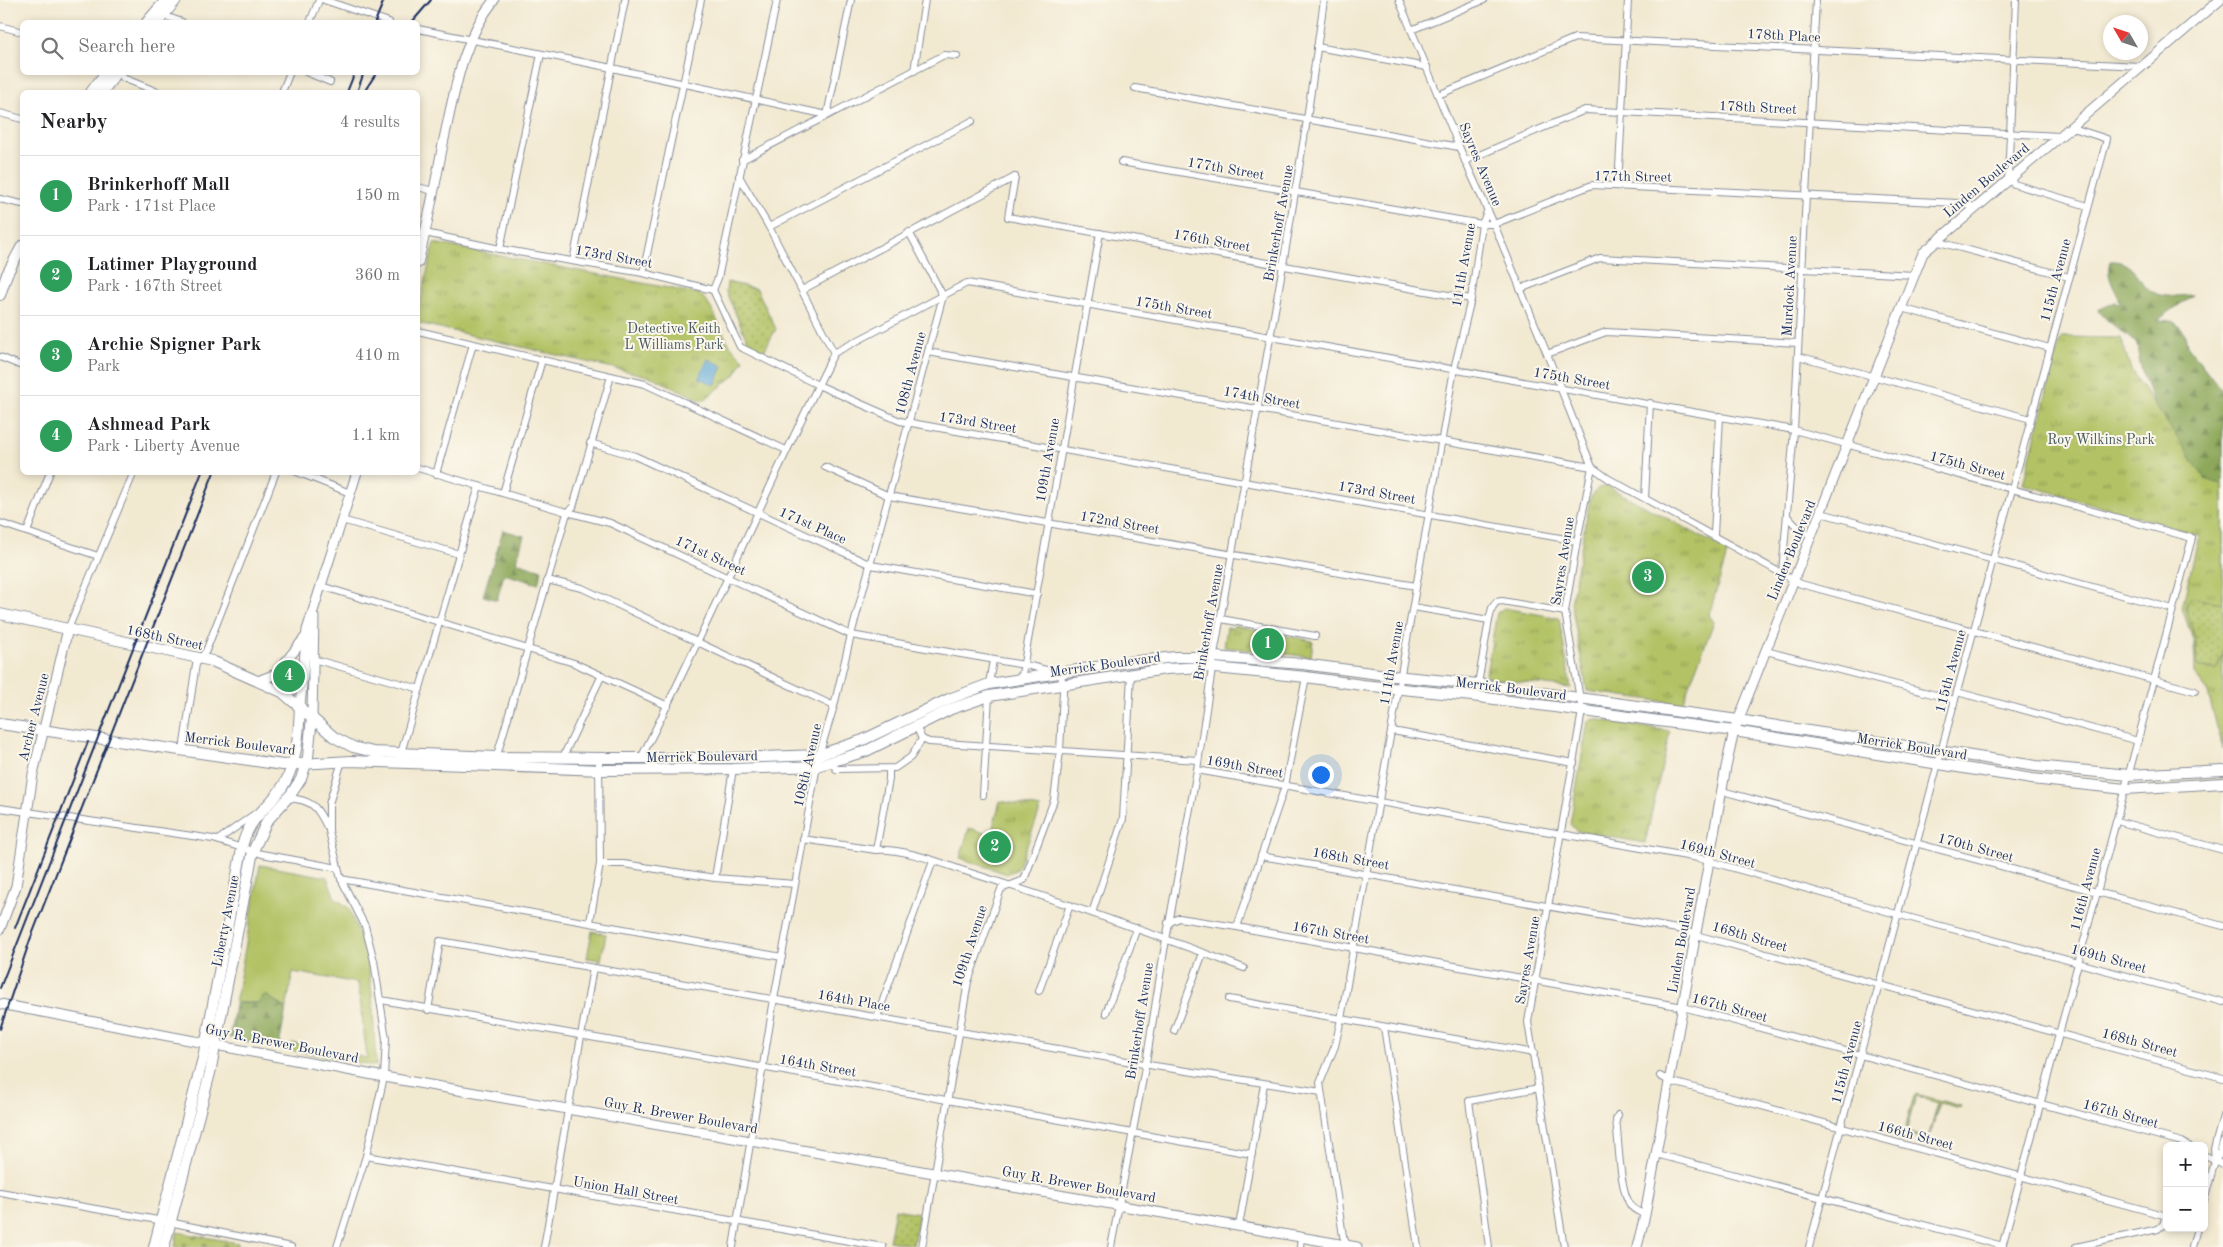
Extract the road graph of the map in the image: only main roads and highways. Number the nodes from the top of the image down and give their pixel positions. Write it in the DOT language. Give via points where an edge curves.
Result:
graph roads {
  1 [pos="166,0"];
  2 [pos="176,0"];
  3 [pos="494,0"];
  4 [pos="2218,1"];
  5 [pos="159,17"];
  6 [pos="104,75"];
  7 [pos="116,75"];
  8 [pos="92,90"];
  9 [pos="104,90"];
  10 [pos="20,249"];
  11 [pos="420,254"];
  12 [pos="2,280"];
  13 [pos="0,295"];
  14 [pos="356,475"];
  15 [pos="314,610"];
  16 [pos="0,614"];
  17 [pos="68,629"];
  18 [pos="307,635"];
  19 [pos="1213,662"];
  20 [pos="258,681"];
  21 [pos="300,706"];
  22 [pos="312,717"];
  23 [pos="1738,720"];
  24 [pos="0,724"];
  25 [pos="43,730"];
  26 [pos="1734,731"];
  27 [pos="495,762"];
  28 [pos="306,764"];
  29 [pos="292,765"];
  30 [pos="2038,766"];
  31 [pos="2223,770"];
  32 [pos="2038,780"];
  33 [pos="2223,783"];
  34 [pos="247,849"];
  35 [pos="0,928"];
  36 [pos="0,1004"];
  37 [pos="211,1044"];
  38 [pos="164,1221"];
  39 [pos="1300,1242"];
  40 [pos="1347,1246"];
  41 [pos="154,1247"];
  42 [pos="164,1247"];
  43 [pos="1357,1247"];
  44 [pos="1637,1247"];
  1 -- 5 [label="main road"];
  2 -- 5 [label="main road"];
  3 -- 11 [label="main road" via="470,39 455,86"];
  4 -- 23 [label="main road, Linden Boulevard" via="1923,253"];
  6 -- 8 [label="main road"];
  7 -- 9 [label="main road"];
  10 -- 12 [label="main road"];
  12 -- 13 [label="main road"];
  14 -- 15 [label="main road, Liberty Avenue"];
  15 -- 18 [label="main road, Liberty Avenue"];
  15 -- 22 [label="main road, Liberty Avenue"];
  16 -- 17 [label="main road, 168th Street"];
  17 -- 20 [label="main road, 168th Street" via="201,657"];
  17 -- 25 [label="main road, Archer Avenue"];
  18 -- 20 [label="main road" via="278,672"];
  18 -- 21 [label="main road, Liberty Avenue"];
  19 -- 23 [label="main road, Merrick Boulevard" via="1303,664 1478,684"];
  19 -- 26 [label="main road, Merrick Boulevard" via="1306,677"];
  19 -- 27 [label="main road, Merrick Boulevard" via="1166,658 989,684 949,699 863,740 819,754 563,757"];
  19 -- 27 [label="main road, Merrick Boulevard" via="989,696 866,751 817,766 599,770"];
  20 -- 21 [label="main road, 168th Street" via="282,692"];
  21 -- 22 [label="main road, 168th Street"];
  21 -- 29 [label="main road, Liberty Avenue"];
  22 -- 27 [label="main road, Merrick Boulevard" via="334,737 368,751"];
  22 -- 28 [label="main road, Liberty Avenue"];
  23 -- 26 [label="main road, Linden Boulevard"];
  23 -- 30 [label="main road, Merrick Boulevard"];
  24 -- 25 [label="main road, Merrick Boulevard"];
  25 -- 29 [label="main road, Merrick Boulevard"];
  25 -- 35 [label="main road, Archer Avenue" via="16,886"];
  26 -- 32 [label="main road, Merrick Boulevard"];
  26 -- 44 [label="main road, Linden Boulevard"];
  27 -- 28 [label="main road, Merrick Boulevard" via="342,761"];
  28 -- 29 [label="main road, Merrick Boulevard"];
  28 -- 34 [label="main road, Liberty Avenue" via="301,779 288,798"];
  29 -- 34 [label="main road, Liberty Avenue" via="283,785 260,810 249,828"];
  30 -- 31 [label="main road, Merrick Boulevard" via="2129,775"];
  30 -- 32 [label="main road"];
  32 -- 33 [label="main road, Merrick Boulevard" via="2125,788"];
  34 -- 37 [label="main road, Liberty Avenue"];
  36 -- 37 [label="main road, Guy R. Brewer Boulevard"];
  37 -- 38 [label="main road, Liberty Avenue" via="200,1073"];
  37 -- 39 [label="main road, Guy R. Brewer Boulevard" via="1239,1226"];
  38 -- 41 [label="main road, Liberty Avenue"];
  38 -- 42 [label="main road, Liberty Avenue"];
  39 -- 40 [label="main road, Guy R. Brewer Boulevard"];
  40 -- 43 [label="main road, Guy R. Brewer Boulevard"];
}
